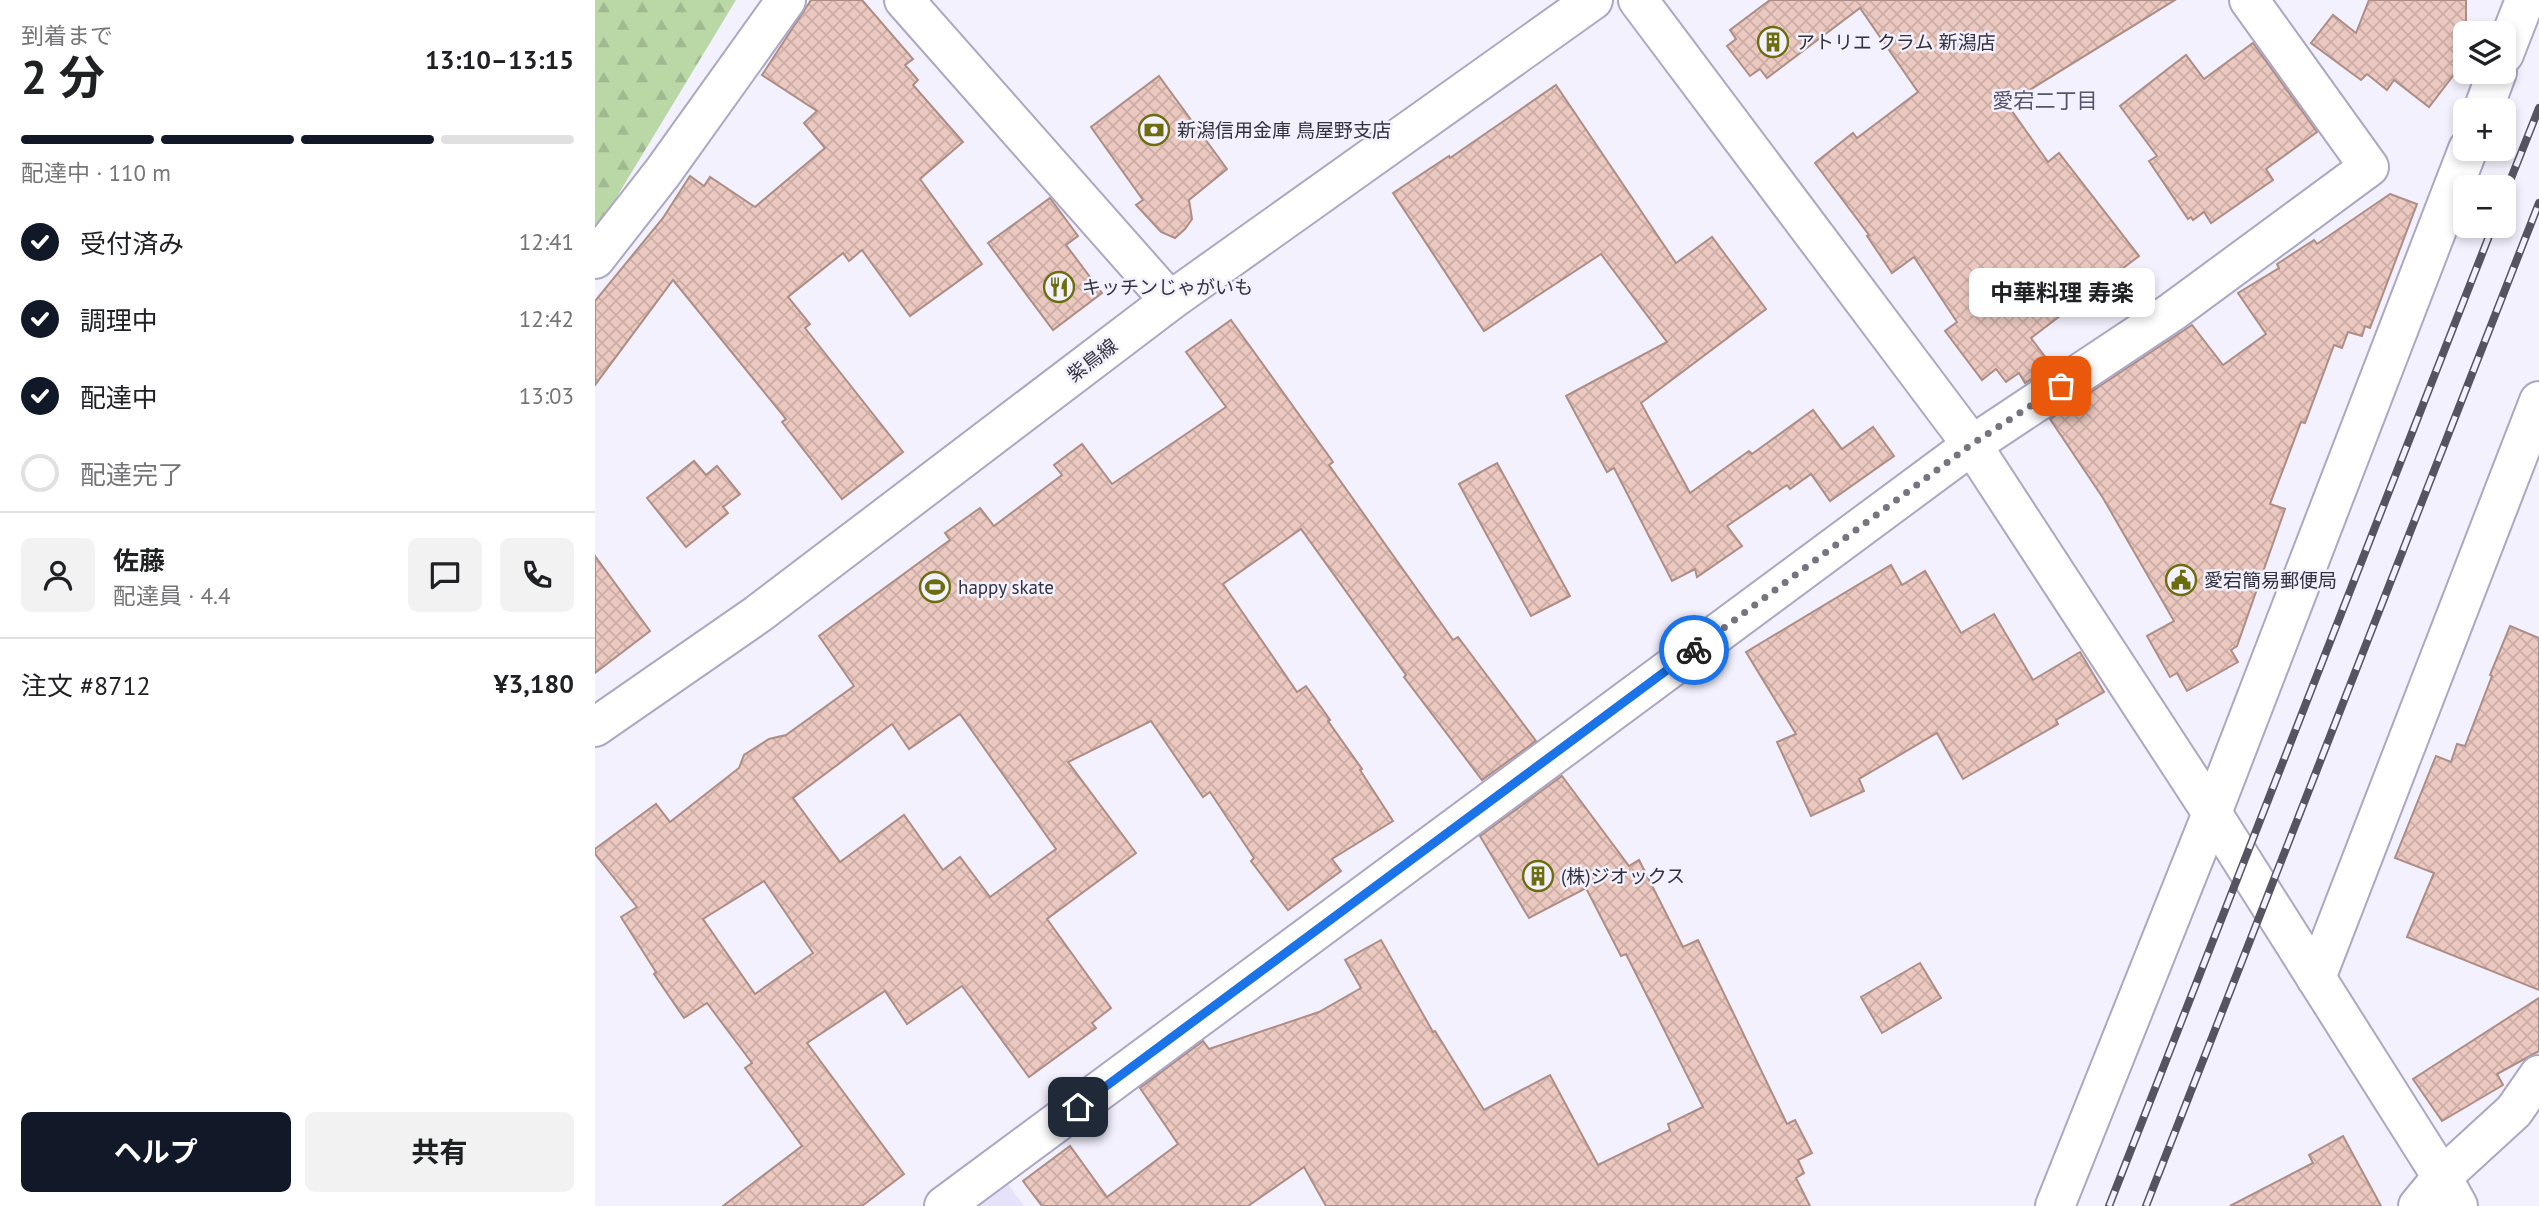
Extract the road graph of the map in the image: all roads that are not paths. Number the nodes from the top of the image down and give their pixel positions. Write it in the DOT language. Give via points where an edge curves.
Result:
graph roads {
  1 [pos="786,0"];
  2 [pos="904,0"];
  3 [pos="1593,0"];
  4 [pos="1638,0"];
  5 [pos="2249,0"];
  6 [pos="2525,0"];
  7 [pos="2516,23"];
  8 [pos="2463,161"];
  9 [pos="595,258"];
  10 [pos="1170,301"];
  11 [pos="2539,401"];
  12 [pos="1972,444"];
  13 [pos="595,727"];
  14 [pos="2212,813"];
  15 [pos="2316,978"];
  16 [pos="2539,1075"];
  17 [pos="2450,1191"];
  18 [pos="944,1206"];
  19 [pos="2055,1206"];
  20 [pos="2418,1206"];
  1 -- 9 [label="street"];
  2 -- 10 [label="street"];
  3 -- 10 [label="street, 紫鳥線"];
  4 -- 12 [label="street"];
  5 -- 12 [label="street" via="2369,167 2172,312"];
  6 -- 7 [label="street"];
  8 -- 14 [label="street"];
  10 -- 13 [label="street, 紫鳥線" via="758,614"];
  11 -- 15 [label="street"];
  12 -- 14 [label="street"];
  12 -- 18 [label="street"];
  14 -- 15 [label="street"];
  14 -- 19 [label="street"];
  15 -- 17 [label="street"];
  16 -- 17 [label="street"];
  17 -- 20 [label="street"];
}
